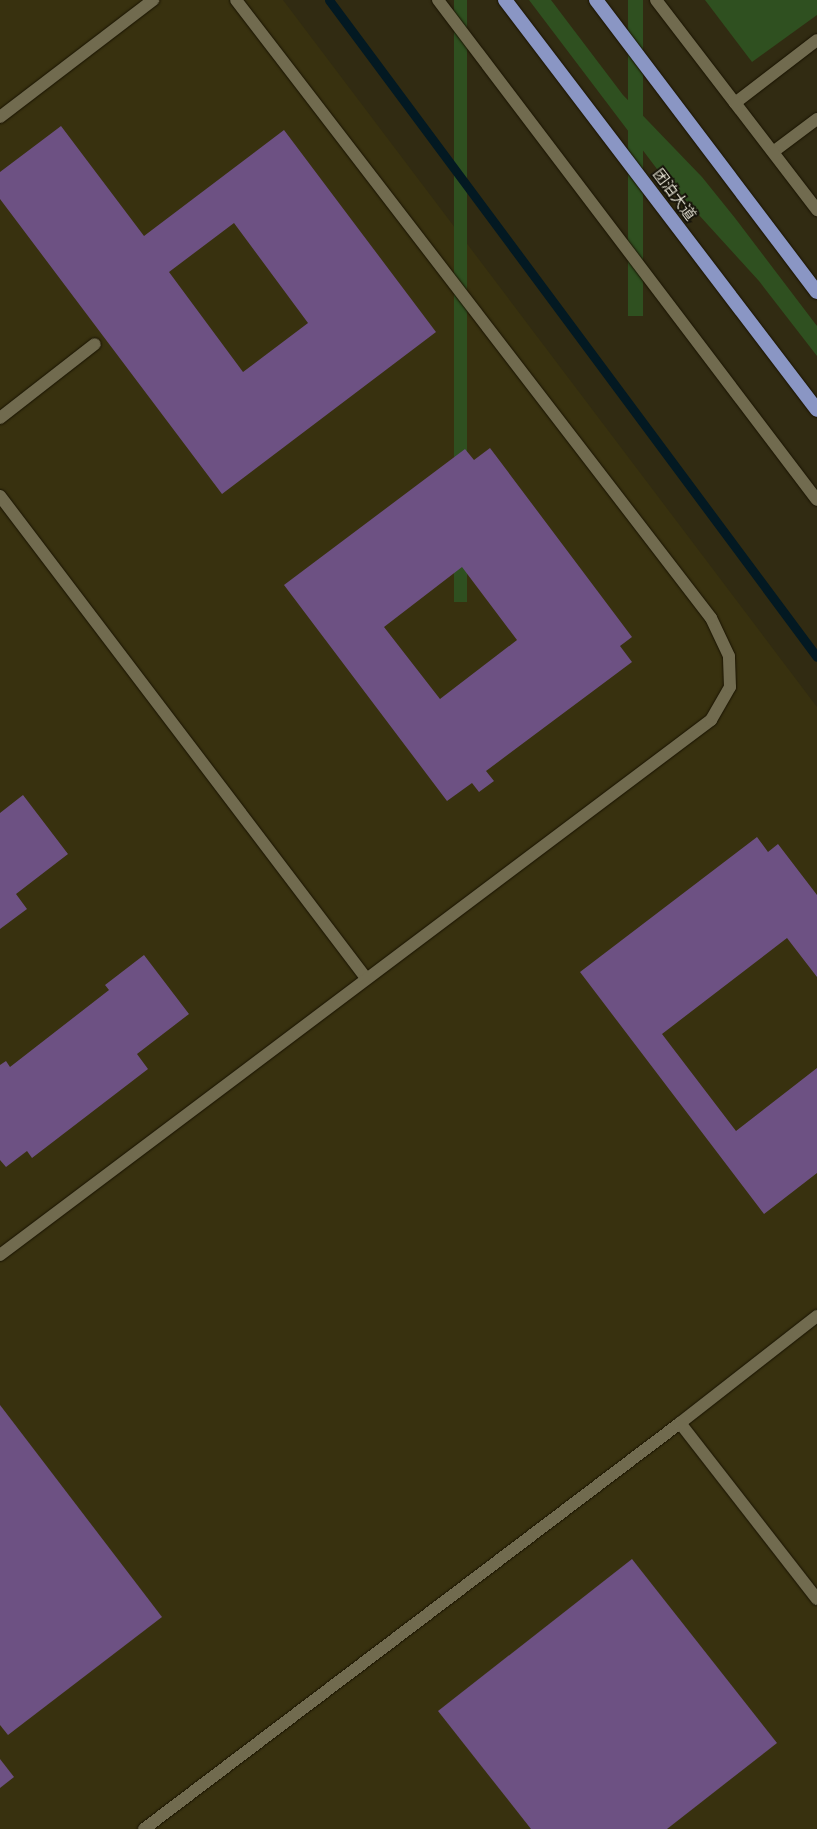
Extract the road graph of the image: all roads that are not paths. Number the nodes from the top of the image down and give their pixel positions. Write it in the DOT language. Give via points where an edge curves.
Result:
graph roads {
  1 [pos="154,0"];
  2 [pos="236,0"];
  3 [pos="438,0"];
  4 [pos="505,0"];
  5 [pos="596,0"];
  6 [pos="656,0"];
  7 [pos="817,40"];
  8 [pos="735,102"];
  9 [pos="0,117"];
  10 [pos="817,119"];
  11 [pos="773,152"];
  12 [pos="817,210"];
  13 [pos="817,292"];
  14 [pos="95,344"];
  15 [pos="817,410"];
  16 [pos="0,418"];
  17 [pos="0,496"];
  18 [pos="817,500"];
  19 [pos="366,978"];
  20 [pos="0,1255"];
  21 [pos="817,1316"];
  22 [pos="680,1423"];
  23 [pos="817,1599"];
  24 [pos="144,1829"];
  1 -- 9 [label="street"];
  2 -- 19 [label="street" via="711,618 729,656 730,687 711,720"];
  3 -- 18 [label="street"];
  4 -- 15 [label="highway, 团泊大道"];
  5 -- 13 [label="highway"];
  6 -- 8 [label="street"];
  7 -- 8 [label="street"];
  8 -- 11 [label="street"];
  10 -- 11 [label="street"];
  11 -- 12 [label="street"];
  14 -- 16 [label="street"];
  17 -- 19 [label="street"];
  19 -- 20 [label="street"];
  21 -- 22 [label="street"];
  22 -- 23 [label="street"];
  22 -- 24 [label="street"];
}
